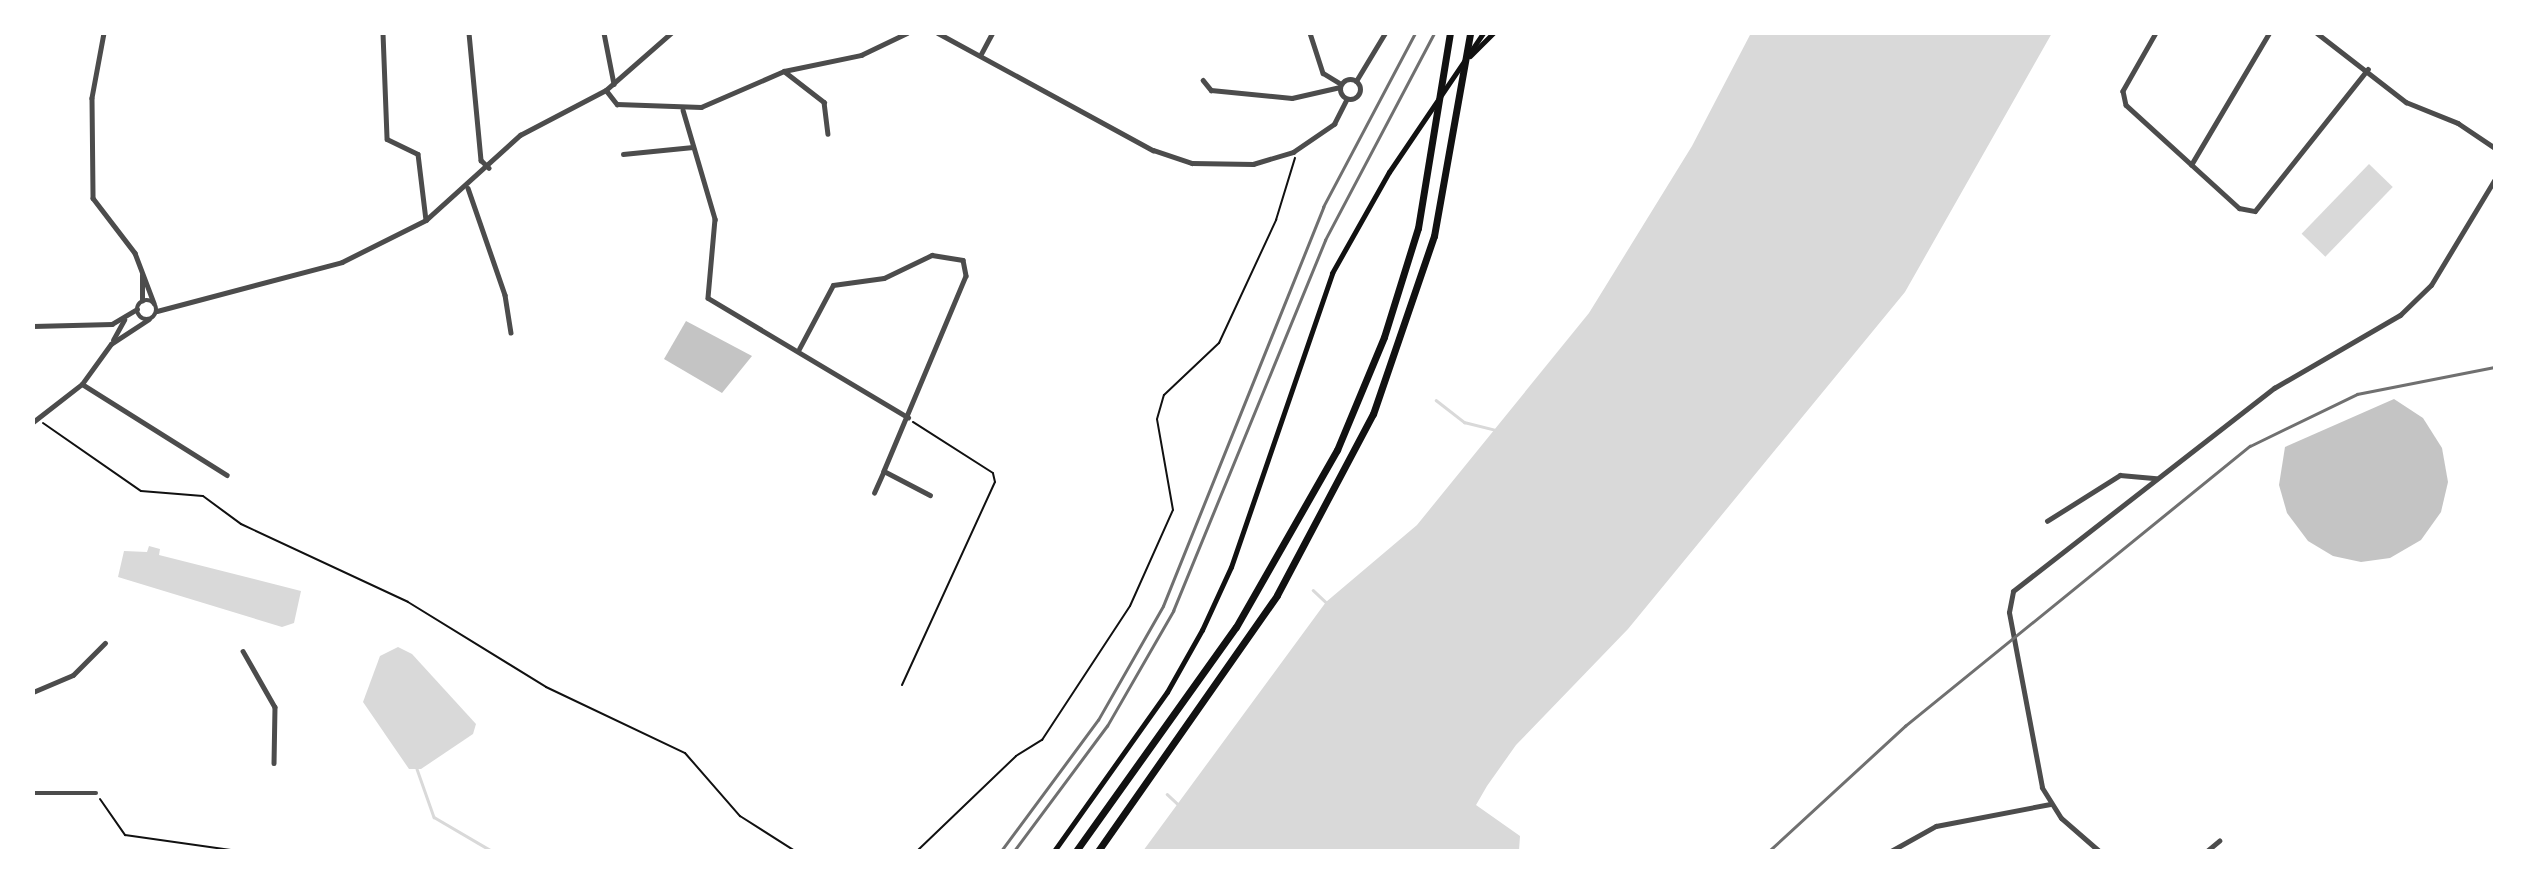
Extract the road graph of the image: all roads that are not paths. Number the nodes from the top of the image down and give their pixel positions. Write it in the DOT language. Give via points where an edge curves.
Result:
graph roads {
  1 [pos="104,33"];
  2 [pos="383,33"];
  3 [pos="469,33"];
  4 [pos="604,33"];
  5 [pos="671,33"];
  6 [pos="907,33"];
  7 [pos="938,33"];
  8 [pos="992,33"];
  9 [pos="1310,33"];
  10 [pos="1385,33"];
  11 [pos="1450,33"];
  12 [pos="1470,33"];
  13 [pos="1483,33"];
  14 [pos="1493,33"];
  15 [pos="2156,33"];
  16 [pos="2269,33"];
  17 [pos="2317,33"];
  18 [pos="981,54"];
  19 [pos="2368,69"];
  20 [pos="784,71"];
  21 [pos="1455,71"];
  22 [pos="1203,80"];
  23 [pos="1356,81"];
  24 [pos="614,83"];
  25 [pos="1340,86"];
  26 [pos="606,90"];
  27 [pos="1347,99"];
  28 [pos="683,110"];
  29 [pos="828,134"];
  30 [pos="694,147"];
  31 [pos="2495,148"];
  32 [pos="623,154"];
  33 [pos="2191,165"];
  34 [pos="489,168"];
  35 [pos="2495,179"];
  36 [pos="468,188"];
  37 [pos="426,220"];
  38 [pos="142,271"];
  39 [pos="142,301"];
  40 [pos="154,303"];
  41 [pos="137,309"];
  42 [pos="157,311"];
  43 [pos="127,317"];
  44 [pos="149,319"];
  45 [pos="99,325"];
  46 [pos="33,326"];
  47 [pos="511,333"];
  48 [pos="119,335"];
  49 [pos="799,349"];
  50 [pos="82,384"];
  51 [pos="908,417"];
  52 [pos="36,421"];
  53 [pos="884,471"];
  54 [pos="228,475"];
  55 [pos="2155,478"];
  56 [pos="874,493"];
  57 [pos="930,495"];
  58 [pos="2046,521"];
  59 [pos="105,643"];
  60 [pos="243,651"];
  61 [pos="33,692"];
  62 [pos="274,763"];
  63 [pos="33,793"];
  64 [pos="96,793"];
  65 [pos="2050,804"];
  66 [pos="2219,841"];
  67 [pos="1054,851"];
  68 [pos="1076,851"];
  69 [pos="1098,851"];
  70 [pos="1891,851"];
  71 [pos="2099,851"];
  72 [pos="2207,851"];
  1 -- 38 [label="street" via="92,98 93,198"];
  2 -- 37 [label="street" via="387,139 418,154"];
  3 -- 34 [label="street" via="481,160"];
  4 -- 24 [label="street"];
  5 -- 24 [label="street"];
  6 -- 20 [label="street" via="861,55"];
  7 -- 18 [label="street"];
  8 -- 18 [label="street"];
  9 -- 25 [label="street" via="1323,73"];
  10 -- 23 [label="street"];
  11 -- 68 [label="highway" via="1431,168 1388,326 1323,479 1209,667"];
  12 -- 69 [label="highway" via="1458,129 1401,343 1333,499 1237,658"];
  13 -- 21 [label="main road"];
  14 -- 21 [label="main road"];
  15 -- 33 [label="street" via="2123,98"];
  16 -- 33 [label="street"];
  17 -- 19 [label="street"];
  18 -- 27 [label="street" via="1153,150 1192,163 1252,164 1293,152 1334,124"];
  19 -- 31 [label="street" via="2406,102 2458,123"];
  19 -- 33 [label="street" via="2255,211 2239,208"];
  20 -- 28 [label="street"];
  20 -- 29 [label="street" via="824,102"];
  21 -- 67 [label="main road" via="1332,273 1231,567 1202,630 1167,692"];
  22 -- 25 [label="street" via="1211,90 1292,98"];
  23 -- 25 [label="street"];
  23 -- 27 [label="street" via="1358,95"];
  24 -- 26 [label="street"];
  25 -- 27 [label="street"];
  26 -- 28 [label="street" via="617,104"];
  26 -- 34 [label="street" via="520,135"];
  28 -- 30 [label="street"];
  30 -- 32 [label="street"];
  30 -- 49 [label="street" via="717,242 708,298"];
  34 -- 36 [label="street"];
  35 -- 55 [label="street" via="2447,262 2408,308 2274,388"];
  36 -- 37 [label="street"];
  36 -- 47 [label="street" via="505,295"];
  37 -- 42 [label="street" via="342,262"];
  38 -- 39 [label="street"];
  38 -- 40 [label="street"];
  39 -- 40 [label="street"];
  39 -- 41 [label="street"];
  40 -- 42 [label="street"];
  41 -- 43 [label="street"];
  41 -- 44 [label="street"];
  42 -- 44 [label="street"];
  43 -- 45 [label="street"];
  43 -- 48 [label="street"];
  44 -- 48 [label="street"];
  45 -- 46 [label="street"];
  45 -- 48 [label="street"];
  48 -- 50 [label="street"];
  49 -- 51 [label="street"];
  49 -- 51 [label="street" via="833,285 884,278 932,255 962,260 966,276"];
  50 -- 52 [label="street"];
  50 -- 54 [label="street"];
  51 -- 53 [label="street"];
  53 -- 56 [label="street"];
  53 -- 57 [label="street"];
  55 -- 58 [label="street" via="2120,475"];
  55 -- 65 [label="street" via="2022,580 2010,598 2040,779"];
  59 -- 61 [label="street" via="73,675"];
  60 -- 62 [label="street" via="275,707"];
  63 -- 64 [label="street"];
  65 -- 70 [label="street" via="1948,823"];
  65 -- 71 [label="street"];
  66 -- 72 [label="street"];
}
